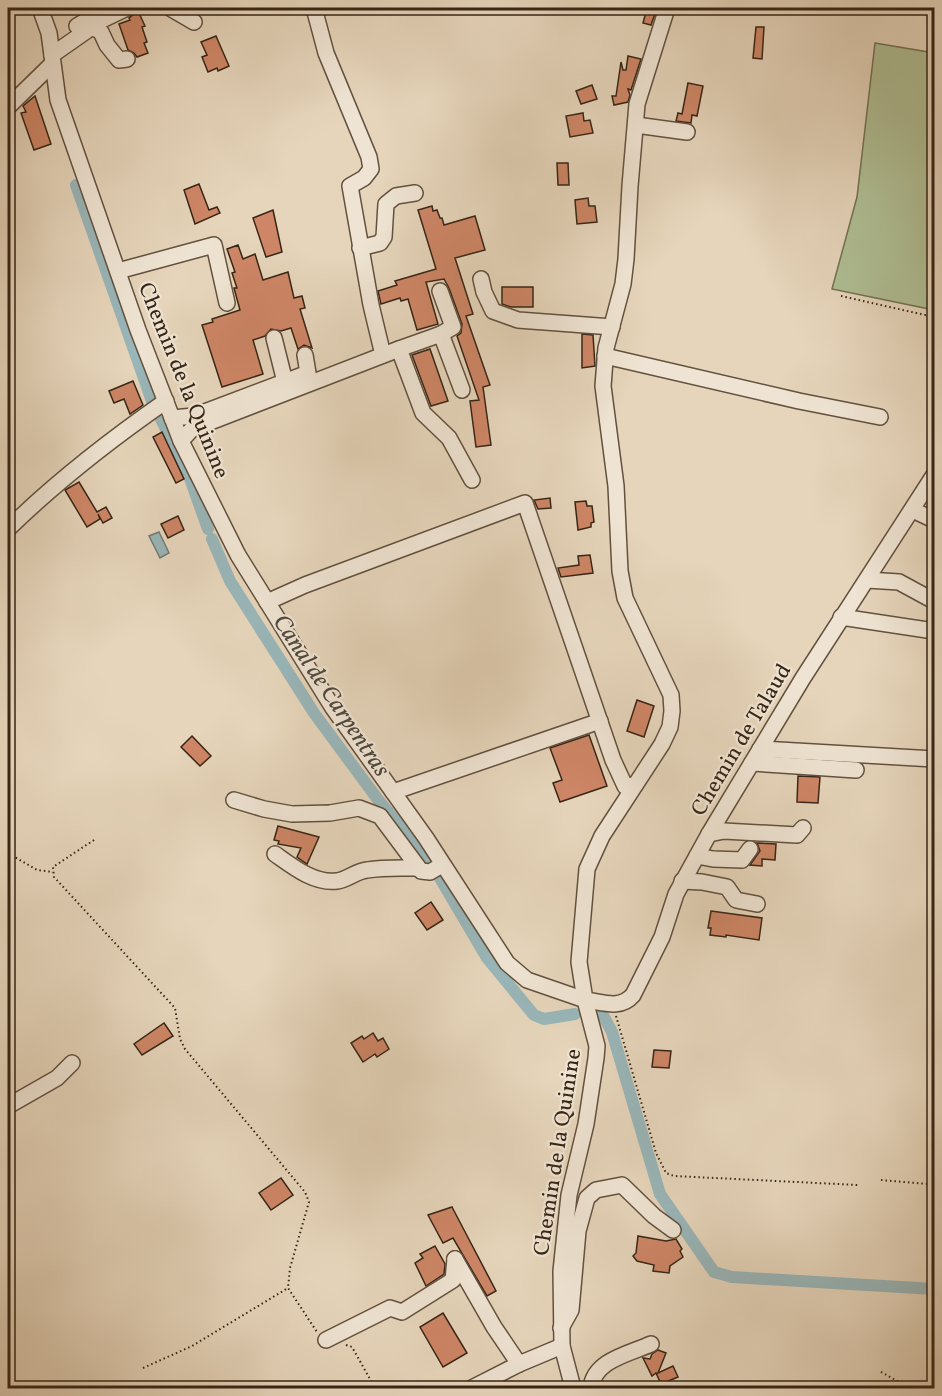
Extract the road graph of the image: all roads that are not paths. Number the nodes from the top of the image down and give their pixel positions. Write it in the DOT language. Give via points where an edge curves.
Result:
graph roads {
  1 [pos="40,8"];
  2 [pos="108,8"];
  3 [pos="127,8"];
  4 [pos="170,8"];
  5 [pos="314,8"];
  6 [pos="667,8"];
  7 [pos="195,22"];
  8 [pos="92,27"];
  9 [pos="52,55"];
  10 [pos="127,59"];
  11 [pos="8,106"];
  12 [pos="636,125"];
  13 [pos="687,132"];
  14 [pos="415,193"];
  15 [pos="360,248"];
  16 [pos="118,271"];
  17 [pos="481,279"];
  18 [pos="440,291"];
  19 [pos="227,303"];
  20 [pos="612,327"];
  21 [pos="441,334"];
  22 [pos="274,338"];
  23 [pos="399,349"];
  24 [pos="305,355"];
  25 [pos="383,355"];
  26 [pos="605,356"];
  27 [pos="285,382"];
  28 [pos="462,390"];
  29 [pos="166,401"];
  30 [pos="880,417"];
  31 [pos="172,418"];
  32 [pos="181,441"];
  33 [pos="934,475"];
  34 [pos="472,480"];
  35 [pos="913,510"];
  36 [pos="934,520"];
  37 [pos="8,529"];
  38 [pos="867,580"];
  39 [pos="934,601"];
  40 [pos="267,602"];
  41 [pos="842,617"];
  42 [pos="934,631"];
  43 [pos="600,721"];
  44 [pos="760,749"];
  45 [pos="934,759"];
  46 [pos="752,763"];
  47 [pos="856,770"];
  48 [pos="635,785"];
  49 [pos="393,792"];
  50 [pos="234,800"];
  51 [pos="803,828"];
  52 [pos="709,834"];
  53 [pos="750,849"];
  54 [pos="275,854"];
  55 [pos="697,856"];
  56 [pos="442,865"];
  57 [pos="418,868"];
  58 [pos="682,881"];
  59 [pos="757,904"];
  60 [pos="585,1000"];
  61 [pos="72,1063"];
  62 [pos="8,1106"];
  63 [pos="673,1230"];
  64 [pos="561,1328"];
  65 [pos="326,1340"];
  66 [pos="651,1344"];
  67 [pos="562,1346"];
  68 [pos="519,1364"];
  69 [pos="472,1389"];
  70 [pos="573,1389"];
  71 [pos="591,1389"];
  1 -- 9 [label="street, Chemin de la Quinine"];
  2 -- 9 [label="street" via="76,26"];
  3 -- 8 [label="street"];
  4 -- 7 [label="street"];
  5 -- 15 [label="street" via="326,53 369,158 371,169 350,186"];
  6 -- 12 [label="street" via="638,104"];
  8 -- 9 [label="street"];
  8 -- 10 [label="street" via="101,32 119,60"];
  9 -- 11 [label="street"];
  9 -- 16 [label="street, Chemin de la Quinine" via="58,100"];
  12 -- 13 [label="street"];
  12 -- 20 [label="street" via="623,284"];
  14 -- 15 [label="street" via="396,196 386,204 384,237 380,243"];
  15 -- 25 [label="street"];
  16 -- 19 [label="street" via="214,245"];
  16 -- 29 [label="street, Chemin de la Quinine"];
  17 -- 20 [label="street" via="494,311 518,320"];
  18 -- 21 [label="street" via="453,327"];
  20 -- 26 [label="street"];
  21 -- 23 [label="street"];
  21 -- 28 [label="street"];
  22 -- 27 [label="street"];
  23 -- 25 [label="street"];
  23 -- 34 [label="street" via="423,413 449,438"];
  24 -- 27 [label="street" via="308,373"];
  25 -- 32 [label="street" via="192,429"];
  26 -- 30 [label="street"];
  26 -- 48 [label="street" via="603,386 625,598 671,695 670,727"];
  27 -- 31 [label="street" via="194,416"];
  29 -- 31 [label="street, Chemin de la Quinine"];
  29 -- 37 [label="street" via="125,429"];
  31 -- 32 [label="street, Chemin de la Quinine"];
  32 -- 40 [label="street, Chemin de la Quinine" via="238,555"];
  33 -- 35 [label="street, Chemin de Talaud"];
  35 -- 36 [label="street"];
  35 -- 38 [label="street, Chemin de Talaud"];
  38 -- 39 [label="street" via="899,582"];
  38 -- 41 [label="street, Chemin de Talaud"];
  40 -- 43 [label="street" via="525,503"];
  40 -- 49 [label="street, Chemin de la Quinine" via="333,708"];
  41 -- 42 [label="street"];
  41 -- 44 [label="street, Chemin de Talaud"];
  43 -- 48 [label="street" via="625,786"];
  43 -- 49 [label="street"];
  44 -- 45 [label="street"];
  44 -- 46 [label="street, Chemin de Talaud"];
  46 -- 47 [label="street"];
  46 -- 52 [label="street, Chemin de Talaud"];
  48 -- 60 [label="street" via="602,836 587,869 579,962"];
  49 -- 56 [label="street, Chemin de la Quinine"];
  50 -- 57 [label="street" via="292,814 359,808 380,816"];
  51 -- 52 [label="street" via="797,836 724,831"];
  52 -- 55 [label="street, Chemin de Talaud"];
  53 -- 55 [label="street" via="742,860"];
  54 -- 57 [label="street" via="302,873 325,881 339,881 369,869"];
  55 -- 58 [label="street, Chemin de Talaud"];
  56 -- 57 [label="street" via="426,872"];
  56 -- 60 [label="street, Chemin de la Quinine" via="507,963 527,980"];
  58 -- 59 [label="street" via="728,887 736,900"];
  58 -- 60 [label="street, Chemin de Talaud" via="662,937 628,1001 612,1004"];
  60 -- 64 [label="street, Chemin de la Quinine" via="597,1046 564,1230"];
  61 -- 62 [label="street" via="57,1078"];
  63 -- 64 [label="street" via="622,1185 596,1190 587,1198 578,1231 571,1310"];
  64 -- 67 [label="street, Chemin de la Quinine"];
  65 -- 68 [label="street" via="390,1308 402,1312 410,1307 453,1280 455,1259"];
  66 -- 71 [label="street" via="603,1364"];
  67 -- 68 [label="street"];
  67 -- 70 [label="street, Chemin de la Quinine"];
  68 -- 69 [label="street"];
}
